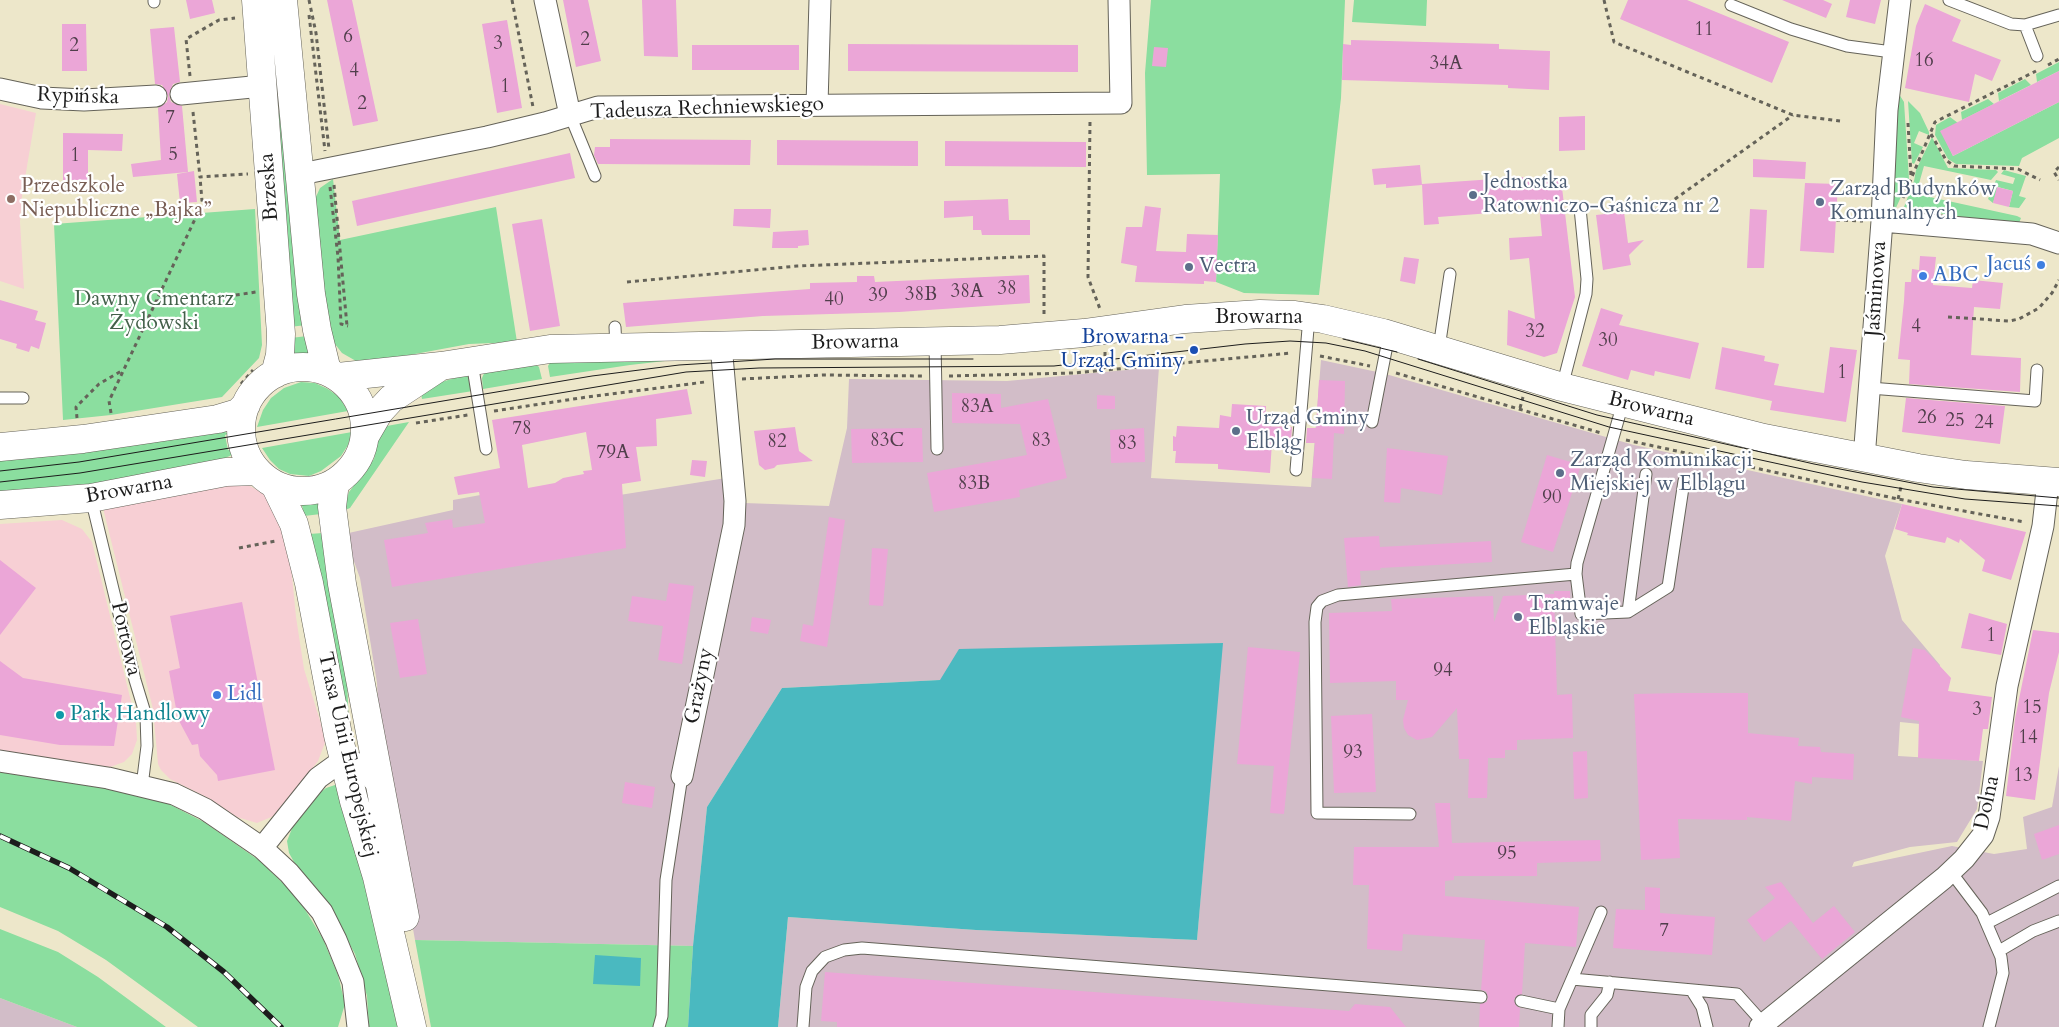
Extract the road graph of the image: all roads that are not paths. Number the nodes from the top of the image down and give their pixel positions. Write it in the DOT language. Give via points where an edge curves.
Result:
graph roads {
  1 [pos="283,0"];
  2 [pos="545,0"];
  3 [pos="820,0"];
  4 [pos="1120,0"];
  5 [pos="1900,0"];
  6 [pos="1949,0"];
  7 [pos="1731,5"];
  8 [pos="250,8"];
  9 [pos="2059,15"];
  10 [pos="2025,25"];
  11 [pos="1892,52"];
  12 [pos="2037,56"];
  13 [pos="262,86"];
  14 [pos="0,89"];
  15 [pos="186,94"];
  16 [pos="156,96"];
  17 [pos="817,105"];
  18 [pos="570,115"];
  19 [pos="301,174"];
  20 [pos="595,176"];
  21 [pos="1580,208"];
  22 [pos="1877,221"];
  23 [pos="2059,244"];
  24 [pos="1450,274"];
  25 [pos="1309,317"];
  26 [pos="1389,334"];
  27 [pos="935,342"];
  28 [pos="721,345"];
  29 [pos="1439,348"];
  30 [pos="472,362"];
  31 [pos="441,366"];
  32 [pos="2037,370"];
  33 [pos="275,374"];
  34 [pos="333,374"];
  35 [pos="1562,386"];
  36 [pos="1870,388"];
  37 [pos="0,398"];
  38 [pos="23,398"];
  39 [pos="1623,403"];
  40 [pos="246,405"];
  41 [pos="1372,422"];
  42 [pos="365,436"];
  43 [pos="0,447"];
  44 [pos="486,449"];
  45 [pos="937,449"];
  46 [pos="1864,459"];
  47 [pos="1296,470"];
  48 [pos="1646,474"];
  49 [pos="266,478"];
  50 [pos="1684,481"];
  51 [pos="335,482"];
  52 [pos="2053,482"];
  53 [pos="91,498"];
  54 [pos="0,505"];
  55 [pos="1576,574"];
  56 [pos="1628,612"];
  57 [pos="0,761"];
  58 [pos="344,762"];
  59 [pos="682,776"];
  60 [pos="142,786"];
  61 [pos="379,786"];
  62 [pos="1410,814"];
  63 [pos="262,848"];
  64 [pos="1951,872"];
  65 [pos="2059,886"];
  66 [pos="1601,912"];
  67 [pos="2059,921"];
  68 [pos="1987,923"];
  69 [pos="1999,952"];
  70 [pos="1572,979"];
  71 [pos="1610,982"];
  72 [pos="1692,991"];
  73 [pos="1481,997"];
  74 [pos="1521,1001"];
  75 [pos="1559,1009"];
  76 [pos="1762,1026"];
  77 [pos="358,1027"];
  78 [pos="412,1027"];
  79 [pos="425,1027"];
  80 [pos="659,1027"];
  81 [pos="803,1027"];
  82 [pos="1558,1027"];
  83 [pos="1590,1027"];
  84 [pos="1707,1027"];
  85 [pos="1989,1027"];
  1 -- 19 [label="main road, Brzeska"];
  2 -- 18 [label="street"];
  3 -- 17 [label="street"];
  4 -- 17 [label="street, Tadeusza Rechniewskiego" via="1121,104"];
  5 -- 11 [label="street, Jaśminowa"];
  6 -- 10 [label="lane" via="2003,22"];
  7 -- 11 [label="lane" via="1791,29 1847,46"];
  8 -- 13 [label="main road, Brzeska"];
  9 -- 10 [label="lane"];
  10 -- 12 [label="lane"];
  11 -- 22 [label="street, Jaśminowa"];
  13 -- 15 [label="street"];
  13 -- 33 [label="main road, Brzeska" via="281,334"];
  14 -- 16 [label="street, Rypińska" via="42,98 84,100"];
  17 -- 18 [label="street, Tadeusza Rechniewskiego" via="598,108"];
  18 -- 19 [label="street, Tadeusza Rechniewskiego" via="537,125"];
  18 -- 20 [label="lane"];
  19 -- 34 [label="main road, Brzeska" via="311,294 317,330"];
  21 -- 35 [label="lane" via="1586,294"];
  22 -- 23 [label="street" via="2032,234"];
  22 -- 36 [label="street, Jaśminowa"];
  24 -- 29 [label="lane"];
  25 -- 26 [label="main road, Browarna"];
  25 -- 27 [label="main road, Browarna" via="1260,314 1046,336"];
  25 -- 47 [label="lane"];
  26 -- 29 [label="main road, Browarna"];
  26 -- 41 [label="lane"];
  27 -- 28 [label="main road, Browarna"];
  27 -- 45 [label="lane"];
  28 -- 30 [label="main road, Browarna" via="616,337"];
  28 -- 59 [label="street, Grażyny" via="735,501 734,525"];
  29 -- 35 [label="main road, Browarna"];
  30 -- 31 [label="main road, Browarna"];
  30 -- 44 [label="lane"];
  31 -- 34 [label="main road, Browarna"];
  31 -- 42 [label="main road, Browarna" via="390,399"];
  32 -- 36 [label="lane" via="2034,401"];
  33 -- 34 [label="main road" via="299,368"];
  33 -- 40 [label="main road" via="262,384"];
  34 -- 42 [label="main road" via="356,403"];
  35 -- 39 [label="main road, Browarna"];
  36 -- 46 [label="street, Jaśminowa"];
  37 -- 38 [label="lane"];
  39 -- 46 [label="main road, Browarna"];
  39 -- 55 [label="lane"];
  40 -- 43 [label="main road" via="238,413 218,419 83,439"];
  40 -- 49 [label="main road" via="243,445"];
  42 -- 51 [label="main road" via="354,465"];
  46 -- 52 [label="main road, Browarna" via="1966,475"];
  48 -- 56 [label="lane"];
  49 -- 51 [label="main road" via="298,491 311,491"];
  49 -- 53 [label="main road, Browarna" via="226,472"];
  49 -- 58 [label="main road, Trasa Unii Europejskiej" via="294,524 309,583"];
  50 -- 56 [label="lane" via="1668,586"];
  51 -- 61 [label="main road, Trasa Unii Europejskiej" via="332,507 335,538"];
  52 -- 64 [label="street, Dolna" via="2007,686 1989,817 1983,835"];
  53 -- 54 [label="main road, Browarna"];
  53 -- 60 [label="lane, Portowa" via="147,727"];
  55 -- 56 [label="lane" via="1581,614"];
  55 -- 62 [label="lane" via="1338,595 1322,601 1317,607 1317,813"];
  57 -- 60 [label="street"];
  58 -- 61 [label="street" via="358,764"];
  58 -- 63 [label="street" via="318,778"];
  58 -- 78 [label="main road, Trasa Unii Europejskiej" via="377,877"];
  59 -- 80 [label="lane, Grażyny" via="666,880"];
  60 -- 63 [label="street" via="190,801"];
  61 -- 79 [label="main road, Trasa Unii Europejskiej"];
  63 -- 77 [label="street" via="289,873 322,912 353,982"];
  64 -- 68 [label="lane"];
  64 -- 76 [label="street, Dolna"];
  65 -- 68 [label="lane"];
  66 -- 70 [label="lane"];
  67 -- 69 [label="lane" via="2033,931"];
  68 -- 69 [label="lane"];
  69 -- 85 [label="lane" via="2003,973"];
  70 -- 71 [label="lane"];
  70 -- 75 [label="lane"];
  71 -- 72 [label="lane"];
  71 -- 83 [label="lane" via="1607,995 1591,1015"];
  72 -- 76 [label="lane" via="1737,994"];
  72 -- 84 [label="lane" via="1702,1007"];
  73 -- 81 [label="lane" via="862,948 825,957 812,971 806,987"];
  74 -- 75 [label="lane"];
  75 -- 82 [label="lane"];
}
